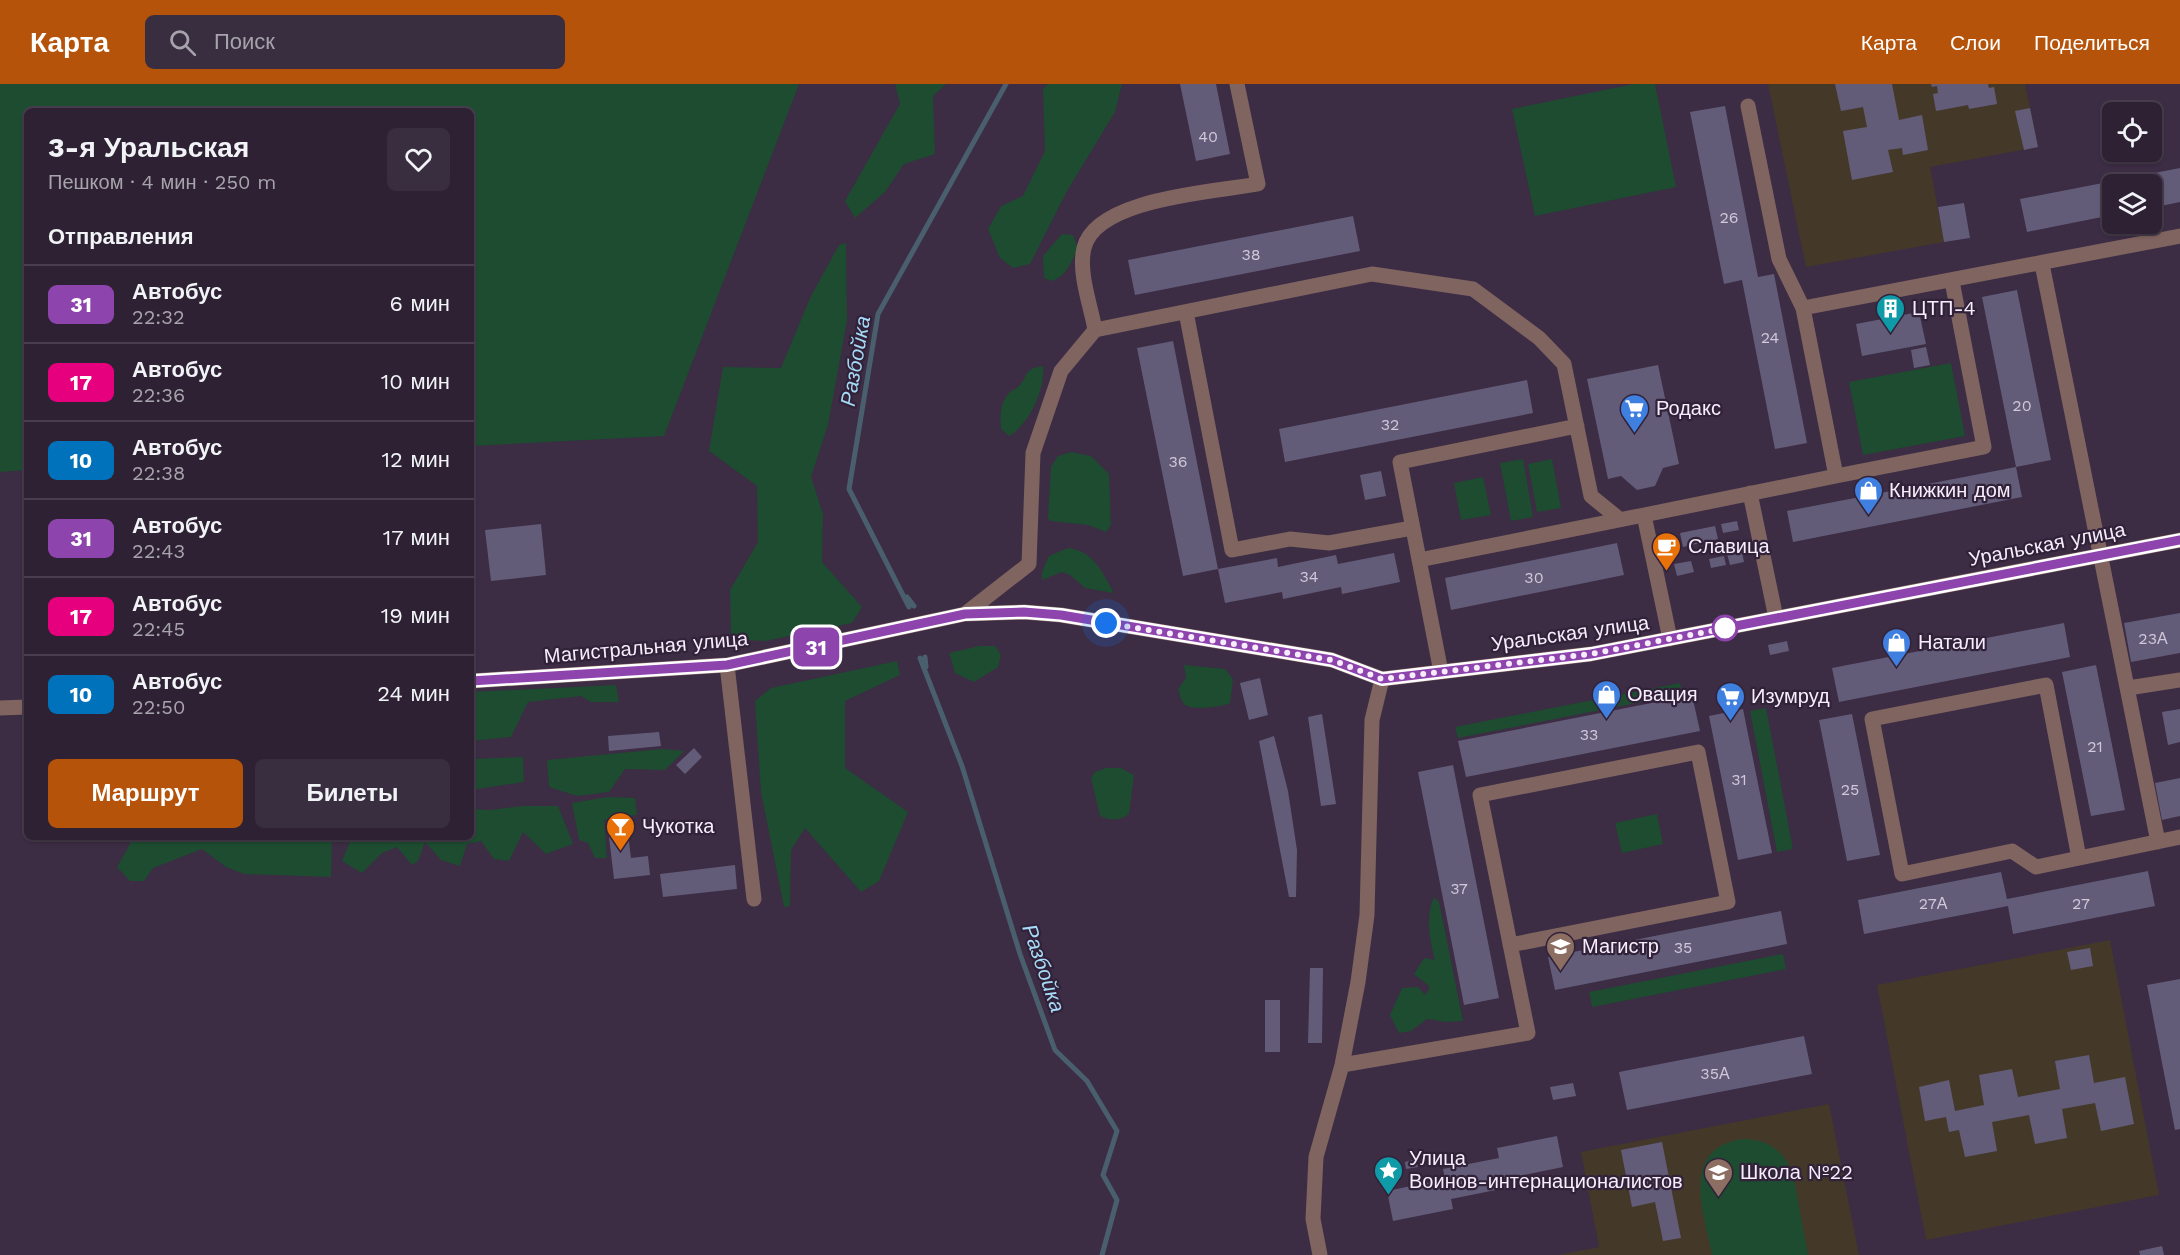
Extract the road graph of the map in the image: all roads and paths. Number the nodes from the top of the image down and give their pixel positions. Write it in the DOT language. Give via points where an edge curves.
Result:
graph roads {
  1 [pos="1237,84"];
  2 [pos="1748,106"];
  3 [pos="2180,236"];
  4 [pos="2042,264"];
  5 [pos="1952,281"];
  6 [pos="1803,308"];
  7 [pos="1186,312"];
  8 [pos="1095,330"];
  9 [pos="1576,426"];
  10 [pos="1836,476"];
  11 [pos="1750,493"];
  12 [pos="1644,514"];
  13 [pos="1618,518"];
  14 [pos="1412,528"];
  15 [pos="2180,540"];
  16 [pos="2102,555"];
  17 [pos="1419,560"];
  18 [pos="965,614"];
  19 [pos="1776,618"];
  20 [pos="1670,639"];
  21 [pos="727,665"];
  22 [pos="1441,672"];
  23 [pos="1382,679"];
  24 [pos="2180,680"];
  25 [pos="474,681"];
  26 [pos="2128,688"];
  27 [pos="24,707"];
  28 [pos="0,708"];
  29 [pos="2179,841"];
  30 [pos="2158,842"];
  31 [pos="2079,858"];
  32 [pos="754,899"];
  33 [pos="1510,945"];
  34 [pos="1342,1065"];
  35 [pos="1320,1255"];
  1 -- 8 [label="street" via="1258,184 1135,206 1112,216 1094,231 1084,246 1083,263"];
  2 -- 6 [label="street" via="1779,259"];
  3 -- 4 [label="street"];
  4 -- 5 [label="street"];
  4 -- 16 [label="street"];
  5 -- 6 [label="street"];
  5 -- 10 [label="street" via="1984,447"];
  6 -- 10 [label="street"];
  7 -- 8 [label="street"];
  7 -- 9 [label="street" via="1372,274 1473,289 1539,338 1564,363"];
  7 -- 14 [label="street" via="1232,550 1290,539 1329,543"];
  8 -- 18 [label="street" via="1061,371 1033,453 1029,564"];
  9 -- 13 [label="street" via="1591,496"];
  9 -- 14 [label="street" via="1400,462"];
  10 -- 11 [label="street"];
  11 -- 12 [label="street"];
  11 -- 19 [label="street"];
  12 -- 13 [label="street"];
  12 -- 20 [label="street"];
  13 -- 17 [label="street"];
  14 -- 17 [label="street"];
  15 -- 16 [label="street, Уральская улица"];
  16 -- 19 [label="street, Уральская улица"];
  16 -- 26 [label="street"];
  17 -- 22 [label="street"];
  18 -- 21 [label="street, Магистральная улица"];
  18 -- 23 [label="street, Уральская улица" via="1061,615 1332,660"];
  19 -- 20 [label="street, Уральская улица"];
  20 -- 22 [label="street, Уральская улица" via="1591,654"];
  21 -- 25 [label="street, Магистральная улица"];
  21 -- 32 [label="street"];
  22 -- 23 [label="street, Уральская улица"];
  23 -- 34 [label="street" via="1372,720 1367,915"];
  24 -- 26 [label="street"];
  26 -- 30 [label="street"];
  27 -- 28 [label="street"];
  29 -- 30 [label="street"];
  30 -- 31 [label="street"];
  31 -- 31 [label="street" via="2046,685 1872,719 1902,874 2012,850 2036,867"];
  33 -- 33 [label="street" via="1480,795 1698,752 1728,902"];
  33 -- 34 [label="street" via="1528,1033"];
  34 -- 35 [label="street" via="1316,1157 1313,1219"];
}
